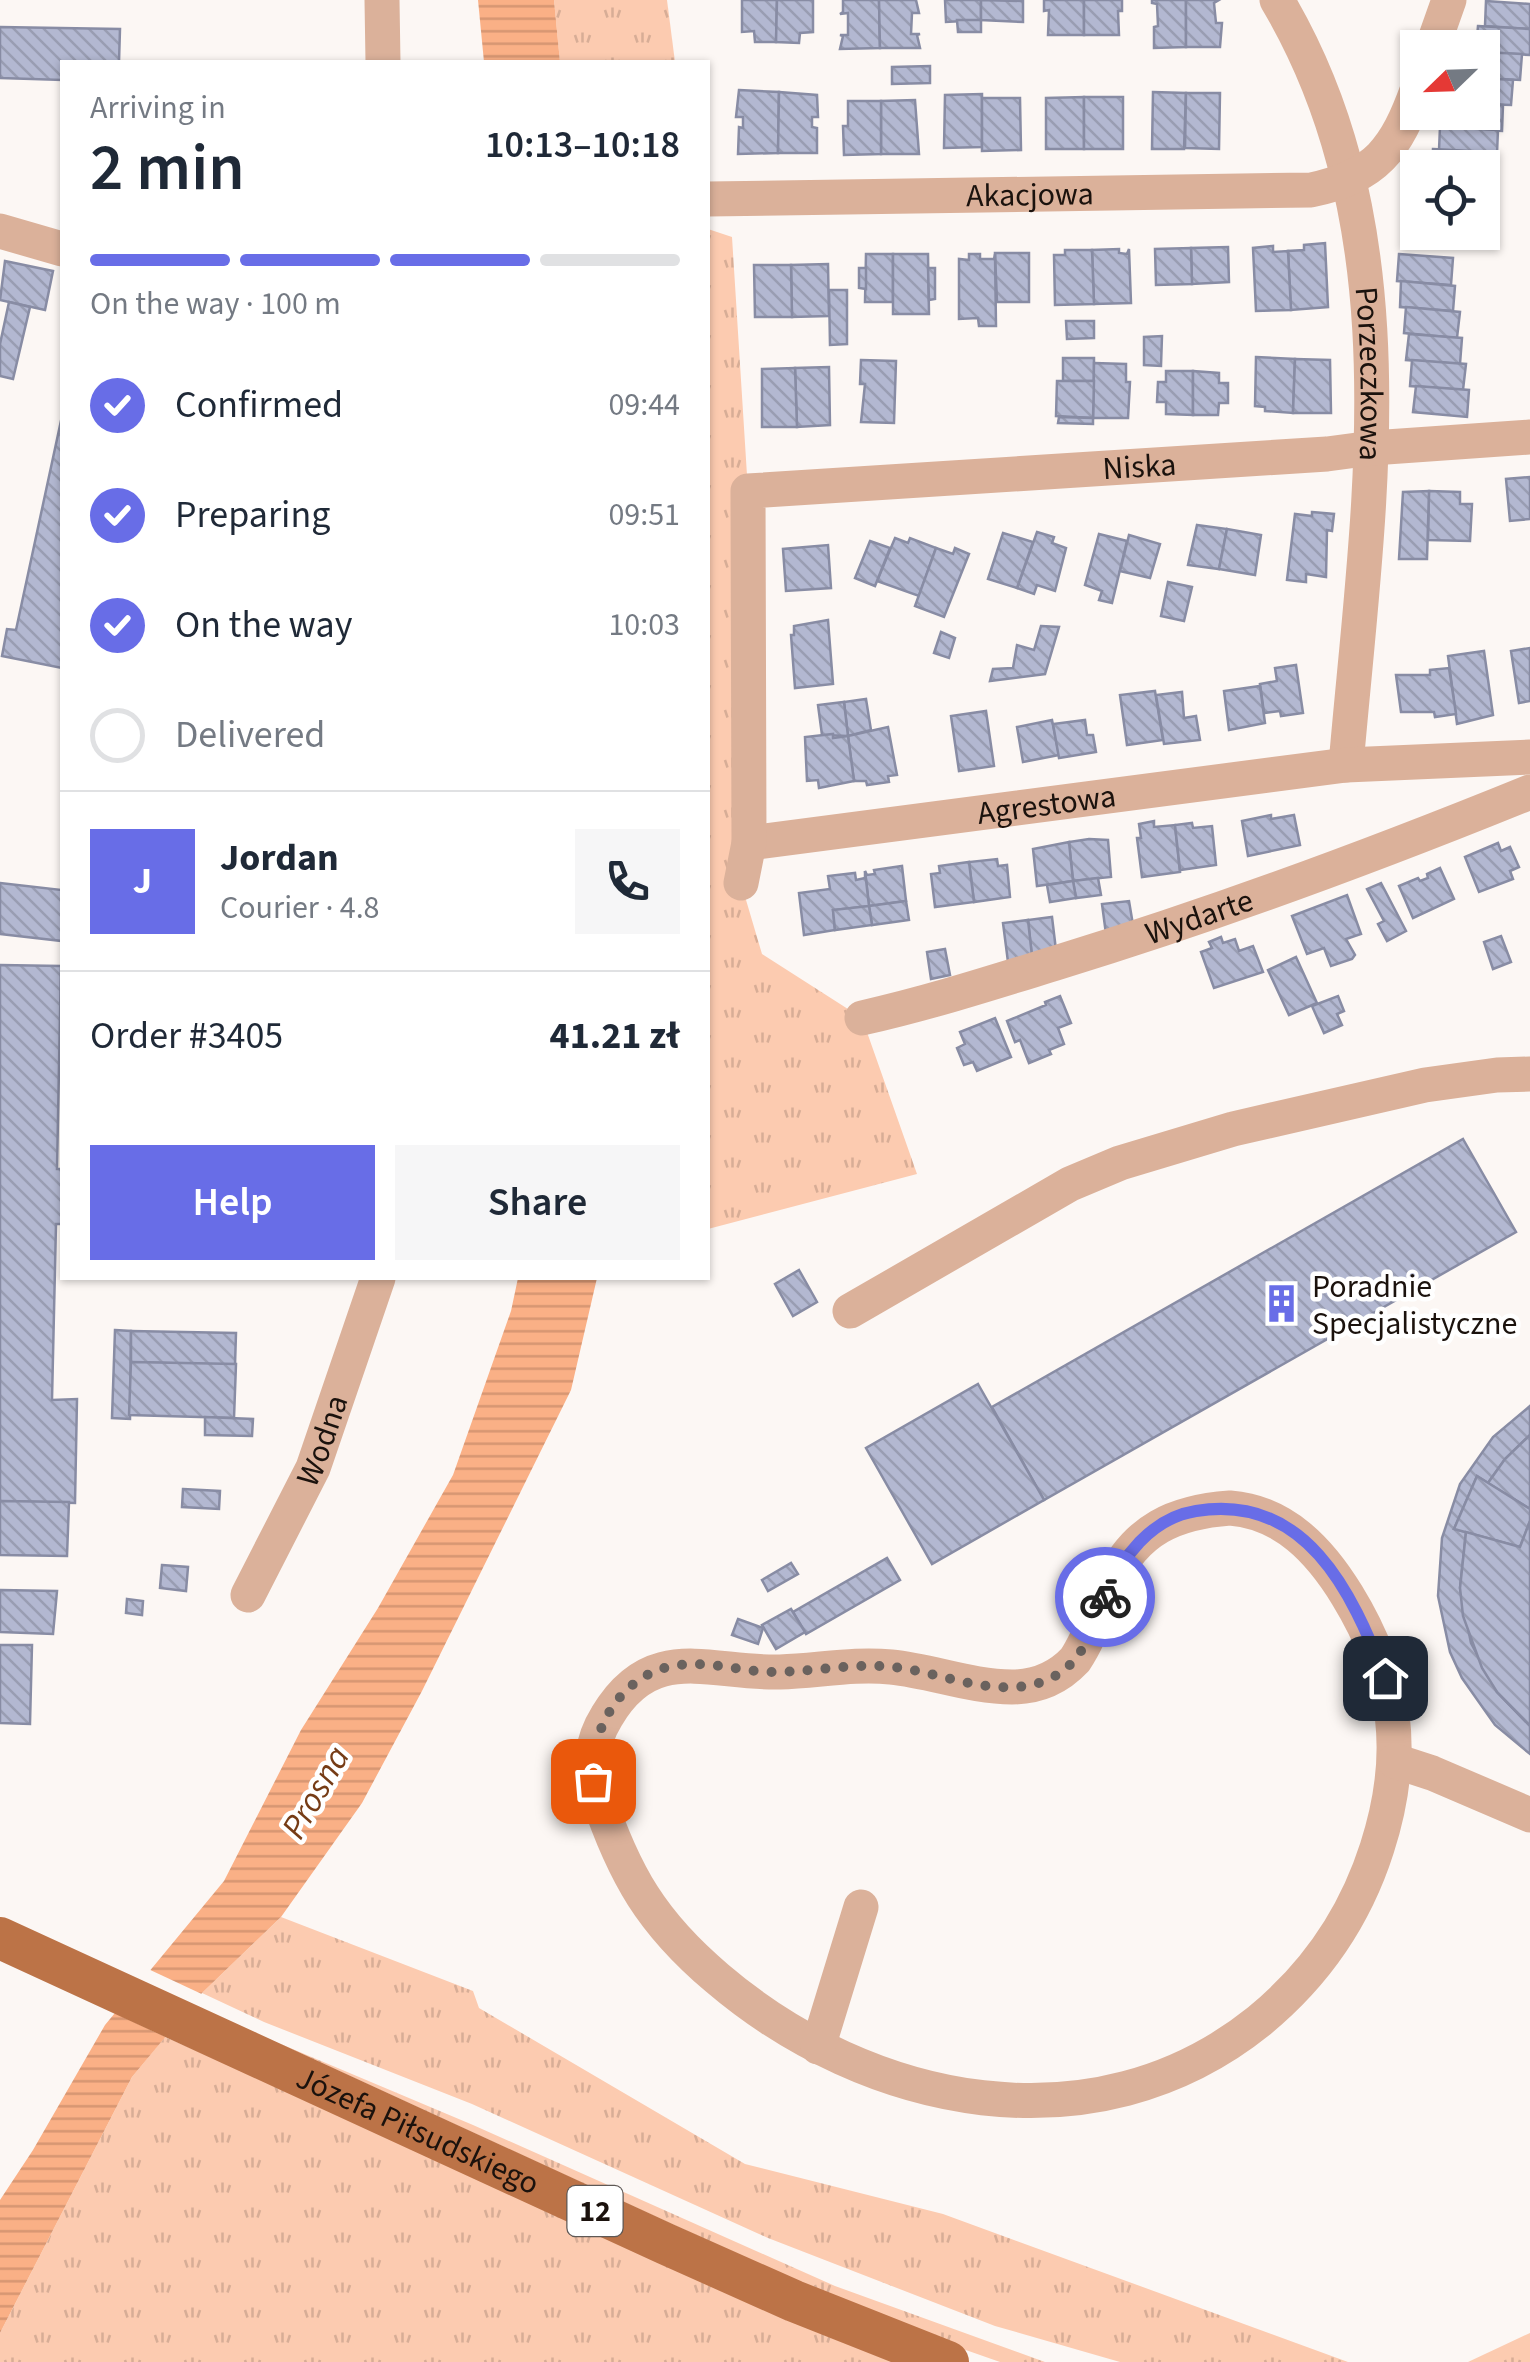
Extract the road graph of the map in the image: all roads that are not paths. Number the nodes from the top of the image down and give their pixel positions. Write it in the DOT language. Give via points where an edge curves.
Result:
graph roads {
  1 [pos="382,0"];
  2 [pos="1277,0"];
  3 [pos="1449,0"];
  4 [pos="1438,30"];
  5 [pos="383,60"];
  6 [pos="1402,130"];
  7 [pos="1349,178"];
  8 [pos="710,199"];
  9 [pos="0,231"];
  10 [pos="60,248"];
  11 [pos="1530,437"];
  12 [pos="1372,448"];
  13 [pos="1530,757"];
  14 [pos="1346,765"];
  15 [pos="1530,792"];
  16 [pos="749,843"];
  17 [pos="741,883"];
  18 [pos="862,1018"];
  19 [pos="1530,1074"];
  20 [pos="377,1280"];
  21 [pos="850,1311"];
  22 [pos="248,1595"];
  23 [pos="1395,1761"];
  24 [pos="1530,1815"];
  25 [pos="861,1907"];
  26 [pos="0,1938"];
  27 [pos="818,2047"];
  28 [pos="948,2362"];
  1 -- 5 [label="street"];
  2 -- 7 [label="street, Porzeczkowa" via="1328,101"];
  3 -- 4 [label="street"];
  6 -- 7 [label="street" via="1387,153"];
  7 -- 8 [label="street, Akacjowa" via="1292,192"];
  7 -- 12 [label="street, Porzeczkowa" via="1372,343"];
  9 -- 10 [label="street"];
  11 -- 12 [label="street, Niska"];
  12 -- 14 [label="street, Porzeczkowa"];
  12 -- 16 [label="street, Niska" via="748,491"];
  13 -- 14 [label="street, Agrestowa"];
  14 -- 16 [label="street, Agrestowa"];
  15 -- 18 [label="street, Wydarte" via="1155,932"];
  16 -- 17 [label="street"];
  19 -- 21 [label="street" via="1425,1085 1120,1163 1070,1184"];
  20 -- 22 [label="street, Wodna" via="313,1468"];
  23 -- 24 [label="street"];
  23 -- 27 [label="street" via="1372,1864 1332,1944 1270,2012 1194,2062 1108,2094 1011,2100 910,2084"];
  23 -- 27 [label="street" via="1394,1715 1362,1621 1331,1570 1298,1535 1248,1510 1190,1512 1151,1532 1118,1570 1075,1660 1028,1686 874,1666 782,1672 680,1665 653,1672 630,1686 610,1711 592,1754 593,1781 615,1841 642,1899 677,1943 758,2010"];
  25 -- 27 [label="street"];
  26 -- 28 [label="main road, Józefa Piłsudskiego / 12" via="794,2301"];
}
